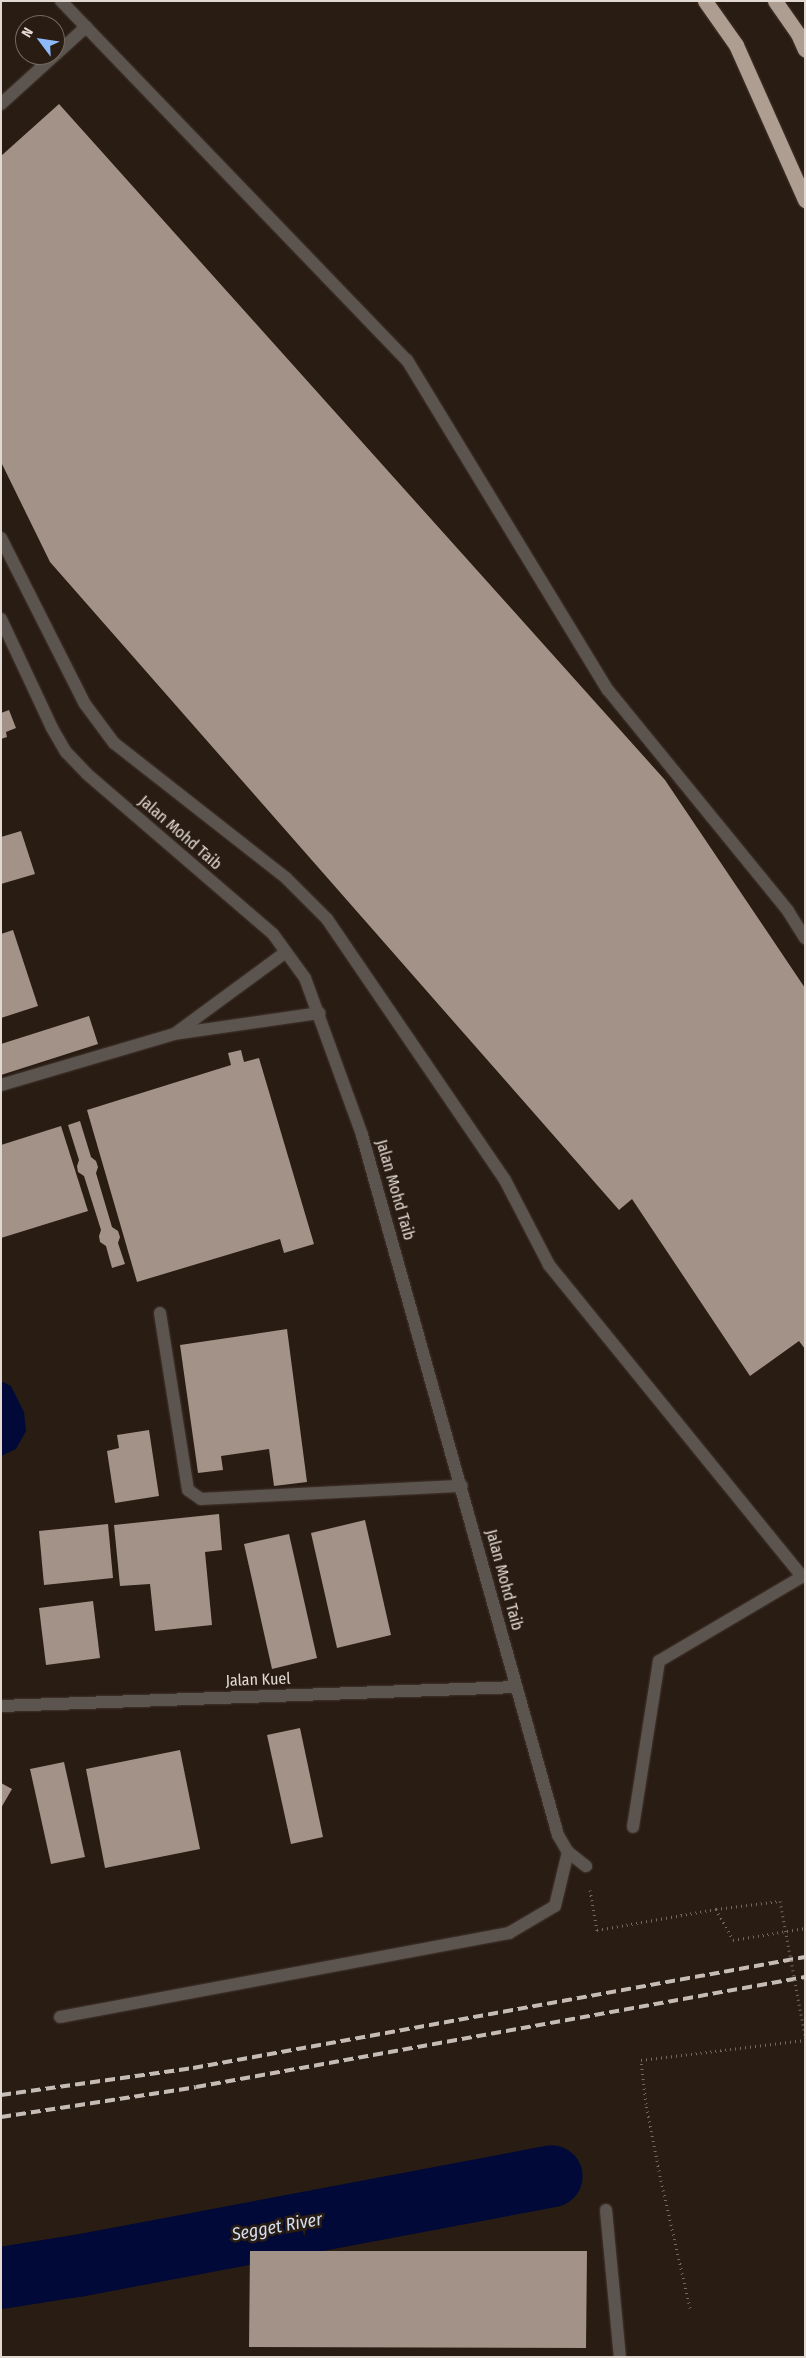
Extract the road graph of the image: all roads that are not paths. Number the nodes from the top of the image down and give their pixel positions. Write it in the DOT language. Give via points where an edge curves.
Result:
graph roads {
  1 [pos="61,1"];
  2 [pos="705,1"];
  3 [pos="775,1"];
  4 [pos="86,28"];
  5 [pos="805,50"];
  6 [pos="1,104"];
  7 [pos="805,200"];
  8 [pos="1,538"];
  9 [pos="1,619"];
  10 [pos="805,938"];
  11 [pos="286,952"];
  12 [pos="319,1012"];
  13 [pos="174,1034"];
  14 [pos="1,1085"];
  15 [pos="160,1313"];
  16 [pos="462,1486"];
  17 [pos="804,1576"];
  18 [pos="516,1687"];
  19 [pos="1,1706"];
  20 [pos="633,1828"];
  21 [pos="568,1852"];
  22 [pos="586,1866"];
  23 [pos="60,2016"];
  24 [pos="606,2210"];
  25 [pos="620,2357"];
  1 -- 4 [label="street"];
  2 -- 7 [label="highway" via="736,45"];
  3 -- 5 [label="highway"];
  4 -- 6 [label="street"];
  4 -- 10 [label="street" via="407,360 608,690 788,911"];
  8 -- 17 [label="street" via="85,704 114,743 286,878 327,919 505,1180 549,1265"];
  9 -- 11 [label="street, Jalan Mohd Taib" via="66,752 87,774 273,934"];
  11 -- 12 [label="street, Jalan Mohd Taib" via="305,978"];
  11 -- 13 [label="street"];
  12 -- 13 [label="street"];
  12 -- 16 [label="street, Jalan Mohd Taib" via="362,1135"];
  13 -- 14 [label="street"];
  15 -- 16 [label="street" via="188,1490 201,1499"];
  16 -- 18 [label="street, Jalan Mohd Taib"];
  17 -- 20 [label="street" via="659,1661"];
  18 -- 19 [label="street, Jalan Kuel"];
  18 -- 21 [label="street, Jalan Mohd Taib" via="558,1835"];
  21 -- 22 [label="street, Jalan Mohd Taib"];
  21 -- 23 [label="street" via="555,1906 509,1933"];
  24 -- 25 [label="street"];
}
